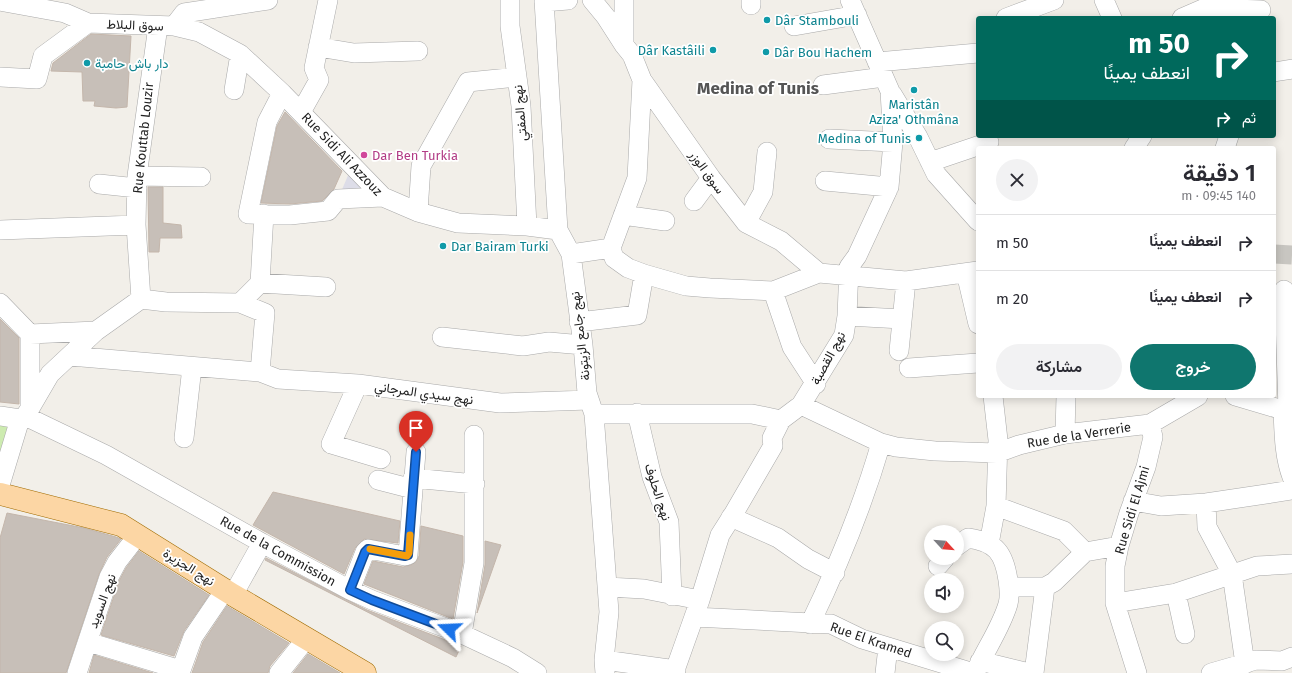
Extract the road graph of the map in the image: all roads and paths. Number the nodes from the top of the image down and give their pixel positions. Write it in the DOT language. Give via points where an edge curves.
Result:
graph roads {
  1 [pos="268,0"];
  2 [pos="328,0"];
  3 [pos="510,0"];
  4 [pos="568,0"];
  5 [pos="592,0"];
  6 [pos="624,0"];
  7 [pos="1054,0"];
  8 [pos="1104,0"];
  9 [pos="0,1"];
  10 [pos="544,1"];
  11 [pos="39,4"];
  12 [pos="196,6"];
  13 [pos="67,7"];
  14 [pos="853,8"];
  15 [pos="1262,10"];
  16 [pos="1011,16"];
  17 [pos="1111,16"];
  18 [pos="1187,16"];
  19 [pos="88,23"];
  20 [pos="166,26"];
  21 [pos="794,26"];
  22 [pos="624,45"];
  23 [pos="318,47"];
  24 [pos="418,51"];
  25 [pos="240,54"];
  26 [pos="976,54"];
  27 [pos="1292,69"];
  28 [pos="1276,72"];
  29 [pos="0,77"];
  30 [pos="517,77"];
  31 [pos="884,77"];
  32 [pos="642,80"];
  33 [pos="823,85"];
  34 [pos="234,90"];
  35 [pos="282,93"];
  36 [pos="301,112"];
  37 [pos="829,139"];
  38 [pos="893,142"];
  39 [pos="989,142"];
  40 [pos="976,146"];
  41 [pos="977,146"];
  42 [pos="767,152"];
  43 [pos="930,162"];
  44 [pos="201,177"];
  45 [pos="711,178"];
  46 [pos="825,181"];
  47 [pos="137,182"];
  48 [pos="99,184"];
  49 [pos="889,187"];
  50 [pos="383,197"];
  51 [pos="694,201"];
  52 [pos="418,212"];
  53 [pos="264,214"];
  54 [pos="623,215"];
  55 [pos="976,219"];
  56 [pos="665,221"];
  57 [pos="746,223"];
  58 [pos="136,225"];
  59 [pos="526,226"];
  60 [pos="0,230"];
  61 [pos="558,230"];
  62 [pos="611,248"];
  63 [pos="571,254"];
  64 [pos="972,272"];
  65 [pos="819,273"];
  66 [pos="644,274"];
  67 [pos="849,277"];
  68 [pos="906,281"];
  69 [pos="260,283"];
  70 [pos="326,287"];
  71 [pos="1284,290"];
  72 [pos="773,291"];
  73 [pos="141,299"];
  74 [pos="0,303"];
  75 [pos="240,303"];
  76 [pos="976,307"];
  77 [pos="847,316"];
  78 [pos="902,319"];
  79 [pos="579,322"];
  80 [pos="96,331"];
  81 [pos="30,334"];
  82 [pos="442,336"];
  83 [pos="583,345"];
  84 [pos="899,351"];
  85 [pos="70,356"];
  86 [pos="976,363"];
  87 [pos="192,367"];
  88 [pos="909,368"];
  89 [pos="260,372"];
  90 [pos="358,384"];
  91 [pos="816,384"];
  92 [pos="993,398"];
  93 [pos="1066,398"];
  94 [pos="1195,398"];
  95 [pos="1243,398"];
  96 [pos="802,405"];
  97 [pos="591,407"];
  98 [pos="1288,409"];
  99 [pos="637,413"];
  100 [pos="25,415"];
  101 [pos="0,416"];
  102 [pos="781,420"];
  103 [pos="1150,424"];
  104 [pos="1065,434"];
  105 [pos="474,435"];
  106 [pos="184,438"];
  107 [pos="881,443"];
  108 [pos="416,452"];
  109 [pos="997,453"];
  110 [pos="381,459"];
  111 [pos="1292,478"];
  112 [pos="378,480"];
  113 [pos="413,483"];
  114 [pos="475,484"];
  115 [pos="0,485"];
  116 [pos="1292,490"];
  117 [pos="0,494"];
  118 [pos="1133,501"];
  119 [pos="1206,503"];
  120 [pos="996,506"];
  121 [pos="731,518"];
  122 [pos="138,535"];
  123 [pos="964,541"];
  124 [pos="262,543"];
  125 [pos="990,544"];
  126 [pos="1119,546"];
  127 [pos="1085,552"];
  128 [pos="1292,564"];
  129 [pos="835,573"];
  130 [pos="1232,574"];
  131 [pos="607,587"];
  132 [pos="1009,587"];
  133 [pos="1045,587"];
  134 [pos="350,590"];
  135 [pos="229,592"];
  136 [pos="1176,594"];
  137 [pos="672,596"];
  138 [pos="1115,603"];
  139 [pos="697,609"];
  140 [pos="810,624"];
  141 [pos="462,634"];
  142 [pos="1185,634"];
  143 [pos="306,639"];
  144 [pos="88,642"];
  145 [pos="888,647"];
  146 [pos="1292,657"];
  147 [pos="1245,664"];
  148 [pos="605,667"];
  149 [pos="934,667"];
  150 [pos="977,669"];
  151 [pos="180,671"];
  152 [pos="675,672"];
  153 [pos="77,673"];
  154 [pos="279,673"];
  155 [pos="365,673"];
  156 [pos="537,673"];
  157 [pos="885,673"];
  158 [pos="1029,673"];
  159 [pos="1034,673"];
  160 [pos="1137,673"];
  161 [pos="1211,673"];
  1 -- 12 [label="street, سوق البلاط"];
  2 -- 23 [label="street"];
  3 -- 30 [label="street, نهج المفتي" via="510,26"];
  4 -- 10 [label="street"];
  5 -- 22 [label="street, سوق الوزر" via="606,16"];
  6 -- 22 [label="street"];
  7 -- 16 [label="street"];
  8 -- 17 [label="street"];
  9 -- 11 [label="street, سوق البلاط"];
  10 -- 61 [label="street, نهج جامع الزيتونة"];
  11 -- 13 [label="street, سوق البلاط"];
  12 -- 20 [label="street, سوق البلاط"];
  13 -- 19 [label="street, سوق البلاط"];
  14 -- 21 [label="street"];
  14 -- 31 [label="street, نهج القصبة"];
  15 -- 18 [label="street" via="1205,8"];
  19 -- 20 [label="street, سوق البلاط"];
  19 -- 29 [label="street" via="43,56 38,79"];
  20 -- 25 [label="street, Rue Sidi Ali Azzouz" via="199,32"];
  20 -- 47 [label="street, Rue Kouttab Louzir"];
  22 -- 32 [label="street, سوق الوزر" via="632,55"];
  23 -- 24 [label="street" via="354,53"];
  23 -- 36 [label="street" via="314,68 319,80"];
  25 -- 34 [label="street"];
  25 -- 35 [label="street, Rue Sidi Ali Azzouz"];
  26 -- 31 [label="street"];
  27 -- 28 [label="street"];
  30 -- 52 [label="street" via="468,82 421,166"];
  30 -- 59 [label="street, نهج المفتي" via="521,106"];
  31 -- 33 [label="street"];
  31 -- 38 [label="street, نهج القصبة"];
  31 -- 43 [label="street"];
  32 -- 45 [label="street, سوق الوزر"];
  32 -- 54 [label="street" via="637,178"];
  35 -- 36 [label="street, Rue Sidi Ali Azzouz"];
  35 -- 53 [label="street" via="267,122 248,214"];
  36 -- 50 [label="street, Rue Sidi Ali Azzouz"];
  37 -- 38 [label="street"];
  38 -- 49 [label="street, نهج القصبة"];
  39 -- 41 [label="street"];
  40 -- 43 [label="street"];
  42 -- 57 [label="street" via="763,192"];
  43 -- 55 [label="street" via="936,174"];
  44 -- 47 [label="street"];
  45 -- 51 [label="street"];
  45 -- 57 [label="street, سوق الوزر"];
  46 -- 49 [label="street"];
  47 -- 48 [label="street"];
  47 -- 58 [label="street, Rue Kouttab Louzir"];
  49 -- 67 [label="street, نهج القصبة" via="857,256 849,267"];
  50 -- 52 [label="street, Rue Sidi Ali Azzouz"];
  50 -- 53 [label="street" via="338,199 328,211 290,215"];
  52 -- 59 [label="street, Rue Sidi Ali Azzouz" via="458,223"];
  53 -- 69 [label="street"];
  54 -- 56 [label="street"];
  54 -- 62 [label="street"];
  57 -- 65 [label="street, سوق الوزر" via="781,241"];
  58 -- 60 [label="street"];
  58 -- 73 [label="street, Rue Kouttab Louzir"];
  59 -- 61 [label="street, Rue Sidi Ali Azzouz"];
  61 -- 63 [label="street, نهج جامع الزيتونة"];
  62 -- 63 [label="street"];
  62 -- 66 [label="street" via="614,258 628,268"];
  63 -- 79 [label="street, نهج جامع الزيتونة"];
  64 -- 68 [label="street"];
  64 -- 76 [label="street"];
  65 -- 67 [label="street"];
  65 -- 72 [label="street"];
  66 -- 72 [label="street" via="686,286"];
  66 -- 79 [label="street" via="637,315"];
  67 -- 68 [label="street"];
  67 -- 77 [label="street, نهج القصبة"];
  68 -- 78 [label="street"];
  69 -- 70 [label="street"];
  69 -- 75 [label="street"];
  71 -- 98 [label="street"];
  72 -- 91 [label="street" via="792,347"];
  73 -- 75 [label="street"];
  73 -- 80 [label="street"];
  74 -- 81 [label="street"];
  75 -- 89 [label="street" via="265,312"];
  77 -- 78 [label="street"];
  77 -- 91 [label="street, نهج القصبة" via="844,336"];
  78 -- 84 [label="street"];
  79 -- 83 [label="street, نهج جامع الزيتونة"];
  80 -- 81 [label="street"];
  80 -- 85 [label="street"];
  81 -- 100 [label="street"];
  82 -- 83 [label="street" via="523,346 549,342"];
  83 -- 97 [label="street, نهج جامع الزيتونة"];
  85 -- 87 [label="street, نهج سيدي المرجاني"];
  85 -- 100 [label="street" via="50,374"];
  86 -- 88 [label="street"];
  87 -- 89 [label="street, نهج سيدي المرجاني"];
  87 -- 106 [label="street"];
  89 -- 90 [label="street, نهج سيدي المرجاني" via="278,379"];
  90 -- 97 [label="street, نهج سيدي المرجاني" via="500,403"];
  90 -- 110 [label="street" via="331,444"];
  91 -- 96 [label="street, نهج القصبة"];
  92 -- 109 [label="street"];
  93 -- 104 [label="street"];
  94 -- 103 [label="street"];
  95 -- 98 [label="street"];
  96 -- 102 [label="street, نهج القصبة"];
  96 -- 107 [label="street, Rue de la Verrerie"];
  97 -- 99 [label="street, نهج سيدي المرجاني"];
  97 -- 131 [label="street, نهج جامع الزيتونة"];
  98 -- 111 [label="street" via="1284,438"];
  99 -- 102 [label="street, نهج سيدي المرجاني" via="752,414"];
  99 -- 137 [label="street, نهج الحلوف" via="652,477 669,522"];
  100 -- 101 [label="street, Rue de la Commission"];
  100 -- 115 [label="street"];
  100 -- 124 [label="street, Rue de la Commission" via="106,455"];
  102 -- 121 [label="street, نهج القصبة" via="772,438 773,446"];
  103 -- 104 [label="street, Rue de la Verrerie"];
  103 -- 118 [label="street, Rue Sidi El Ajmi" via="1153,437 1146,467"];
  104 -- 109 [label="street, Rue de la Verrerie"];
  105 -- 114 [label="street"];
  107 -- 109 [label="street, Rue de la Verrerie" via="935,451"];
  107 -- 129 [label="street"];
  108 -- 113 [label="street"];
  109 -- 120 [label="street"];
  112 -- 113 [label="street"];
  113 -- 114 [label="street"];
  113 -- 134 [label="street" via="408,555 368,549"];
  114 -- 141 [label="street" via="474,563"];
  116 -- 119 [label="street"];
  117 -- 122 [label="main road, نهج الجزيرة" via="108,521"];
  118 -- 119 [label="street" via="1161,506"];
  118 -- 126 [label="street, Rue Sidi El Ajmi"];
  119 -- 130 [label="street" via="1207,527"];
  120 -- 125 [label="street"];
  120 -- 127 [label="street" via="1064,531"];
  121 -- 129 [label="street" via="778,538 808,559"];
  121 -- 139 [label="street, نهج القصبة" via="720,535"];
  122 -- 135 [label="main road, نهج الجزيرة"];
  122 -- 144 [label="street, نهج السويد" via="109,577"];
  123 -- 125 [label="street" via="968,538"];
  124 -- 134 [label="street, Rue de la Commission"];
  124 -- 135 [label="street"];
  125 -- 132 [label="street" via="1001,554"];
  126 -- 127 [label="street"];
  126 -- 138 [label="street, Rue Sidi El Ajmi" via="1115,566"];
  127 -- 133 [label="street" via="1054,582"];
  128 -- 130 [label="street" via="1256,566"];
  129 -- 140 [label="street"];
  130 -- 136 [label="street"];
  130 -- 147 [label="street"];
  131 -- 137 [label="street, Rue El Kramed" via="644,589"];
  131 -- 148 [label="street, نهج جامع الزيتونة" via="609,612"];
  132 -- 133 [label="street"];
  132 -- 150 [label="street" via="1008,603"];
  133 -- 159 [label="street"];
  134 -- 141 [label="street, Rue de la Commission"];
  135 -- 143 [label="main road, نهج الجزيرة"];
  135 -- 151 [label="street" via="193,637"];
  136 -- 138 [label="street"];
  136 -- 142 [label="street"];
  137 -- 139 [label="street, Rue El Kramed"];
  138 -- 160 [label="street, Rue Sidi El Ajmi"];
  139 -- 140 [label="street, Rue El Kramed"];
  139 -- 152 [label="street, نهج القصبة"];
  140 -- 145 [label="street, Rue El Kramed" via="832,624 862,639"];
  141 -- 156 [label="street, Rue de la Commission"];
  143 -- 154 [label="street"];
  143 -- 155 [label="main road, نهج الجزيرة"];
  144 -- 151 [label="street"];
  144 -- 153 [label="street, نهج السويد"];
  145 -- 149 [label="street, Rue El Kramed"];
  145 -- 157 [label="street"];
  146 -- 147 [label="street" via="1282,661 1256,660"];
  147 -- 161 [label="street"];
  148 -- 152 [label="street"];
  149 -- 150 [label="street, Rue El Kramed"];
  150 -- 158 [label="street, Rue El Kramed"];
}
